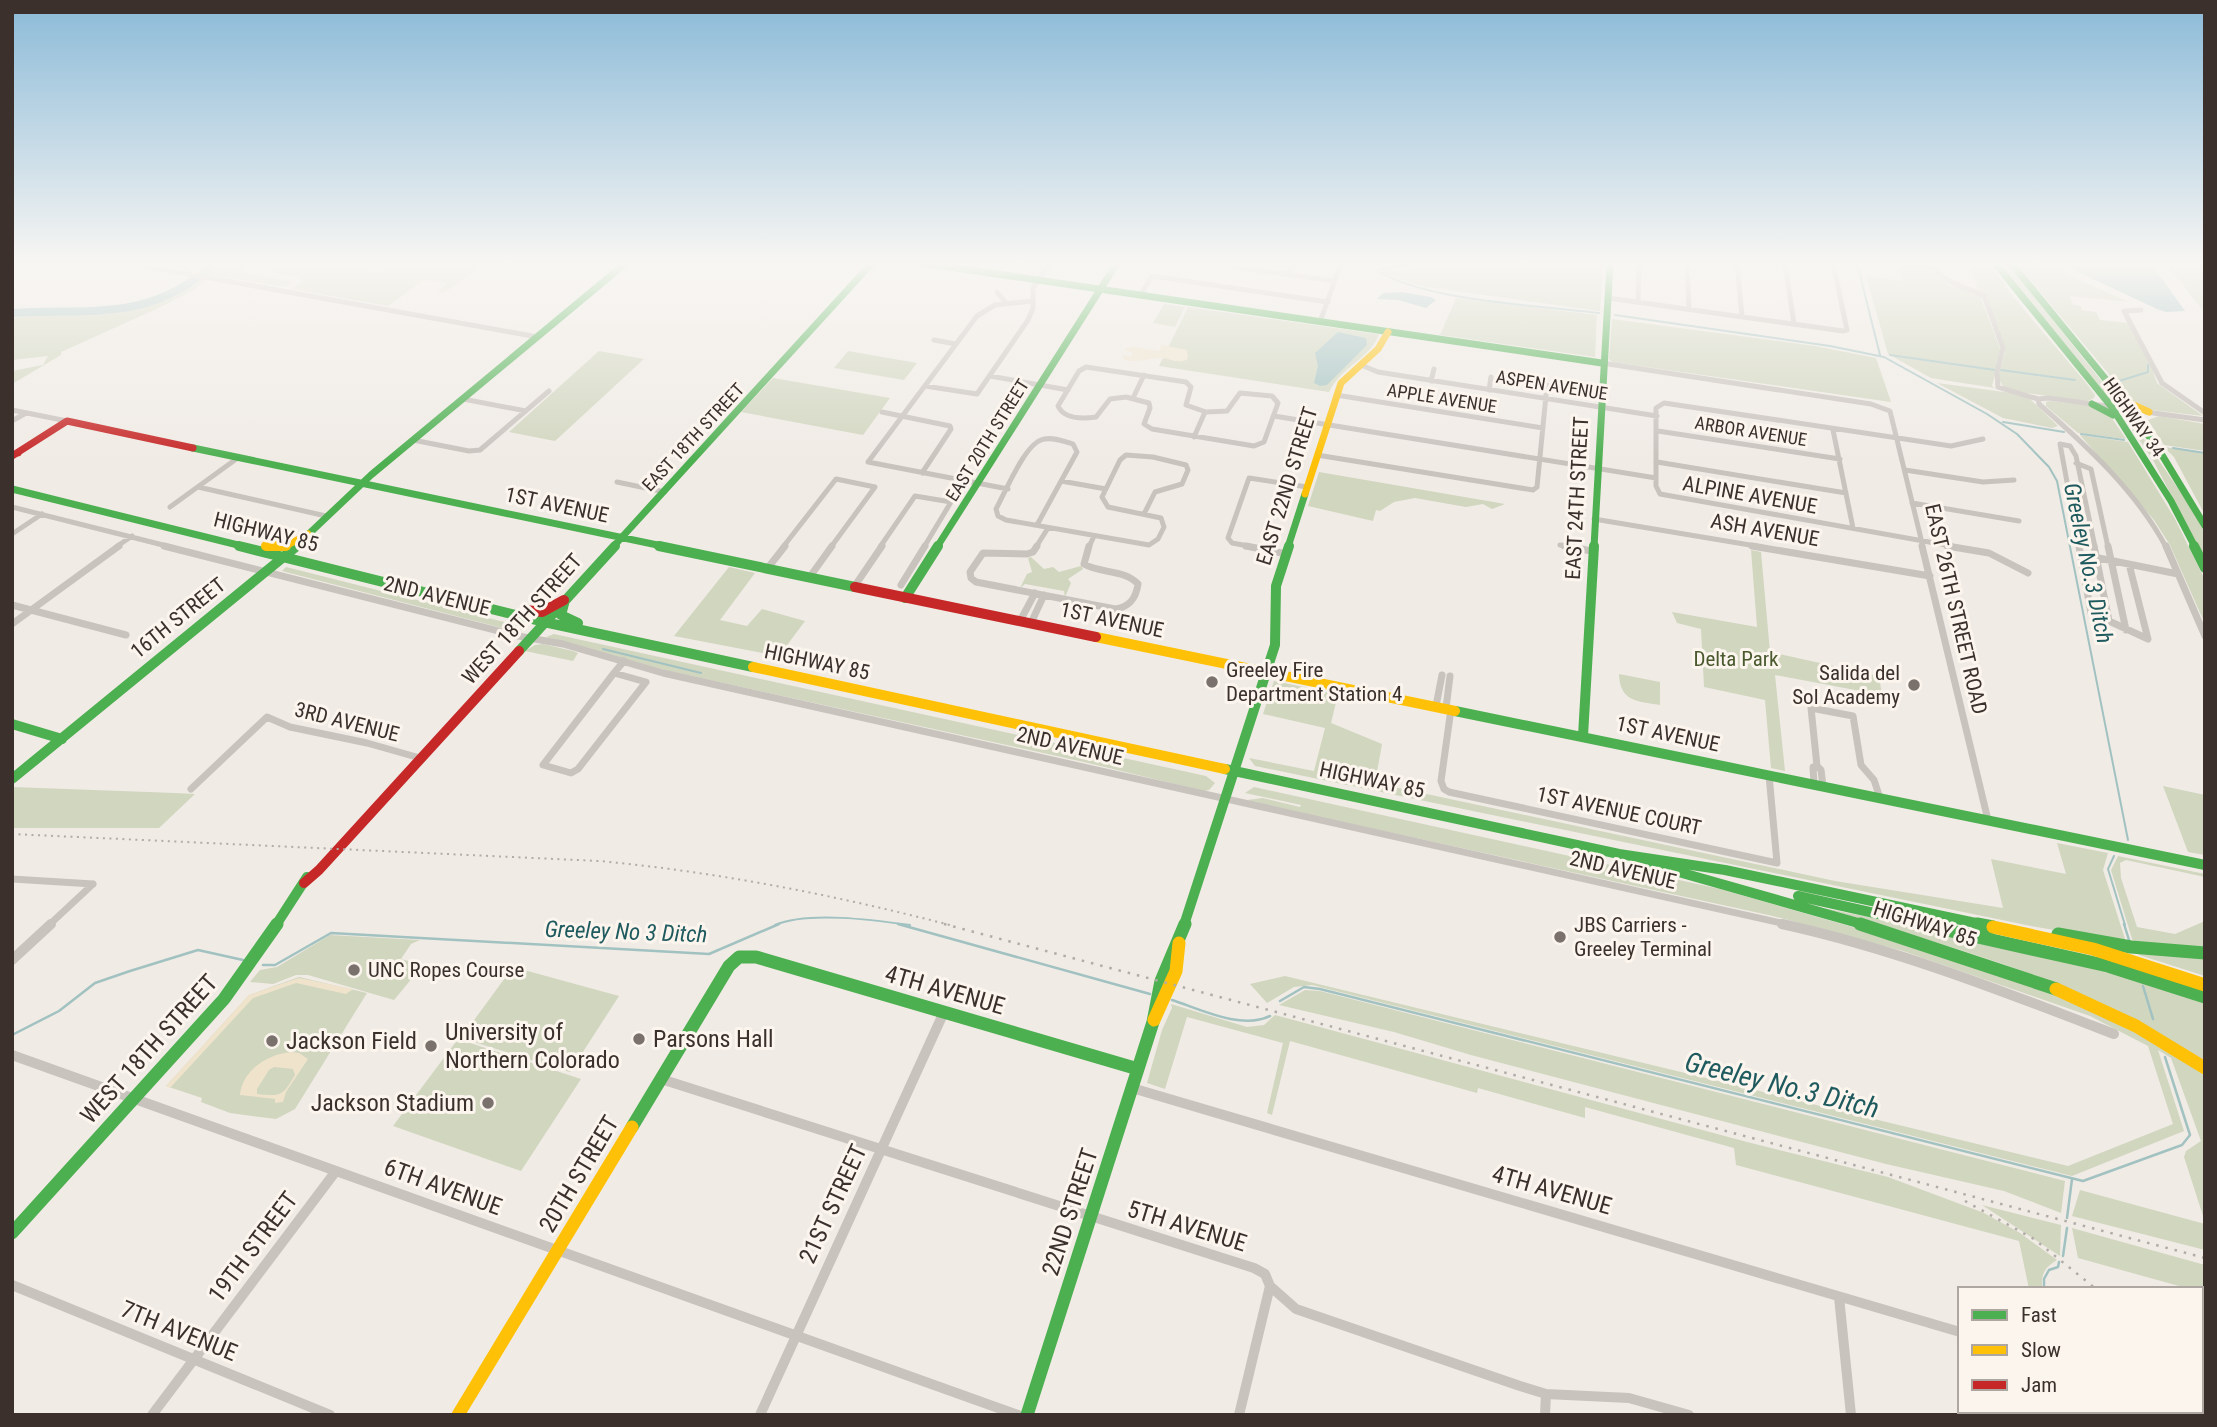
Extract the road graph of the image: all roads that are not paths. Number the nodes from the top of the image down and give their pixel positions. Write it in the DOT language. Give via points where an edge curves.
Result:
graph roads {
  1 [pos="497,330"];
  2 [pos="547,330"];
  3 [pos="811,330"];
  4 [pos="968,330"];
  5 [pos="1021,330"];
  6 [pos="1075,330"];
  7 [pos="1377,330"];
  8 [pos="1605,330"];
  9 [pos="1996,330"];
  10 [pos="2049,330"];
  11 [pos="2066,330"];
  12 [pos="2133,330"];
  13 [pos="1388,331"];
  14 [pos="538,337"];
  15 [pos="934,340"];
  16 [pos="956,344"];
  17 [pos="1602,363"];
  18 [pos="1361,365"];
  19 [pos="1434,369"];
  20 [pos="1144,375"];
  21 [pos="989,376"];
  22 [pos="1491,377"];
  23 [pos="1431,380"];
  24 [pos="1040,385"];
  25 [pos="1547,385"];
  26 [pos="2094,385"];
  27 [pos="925,386"];
  28 [pos="1068,390"];
  29 [pos="1489,390"];
  30 [pos="549,391"];
  31 [pos="1336,395"];
  32 [pos="2120,396"];
  33 [pos="1133,398"];
  34 [pos="1547,398"];
  35 [pos="463,399"];
  36 [pos="2038,399"];
  37 [pos="2087,403"];
  38 [pos="2110,406"];
  39 [pos="1601,407"];
  40 [pos="2130,409"];
  41 [pos="12,410"];
  42 [pos="526,411"];
  43 [pos="882,412"];
  44 [pos="1205,412"];
  45 [pos="26,413"];
  46 [pos="2153,413"];
  47 [pos="2205,414"];
  48 [pos="903,415"];
  49 [pos="1273,416"];
  50 [pos="1657,416"];
  51 [pos="2205,420"];
  52 [pos="12,421"];
  53 [pos="68,421"];
  54 [pos="2120,421"];
  55 [pos="1326,425"];
  56 [pos="1543,428"];
  57 [pos="1833,430"];
  58 [pos="2145,430"];
  59 [pos="1658,431"];
  60 [pos="1194,437"];
  61 [pos="1897,438"];
  62 [pos="1983,439"];
  63 [pos="413,440"];
  64 [pos="14,454"];
  65 [pos="1317,455"];
  66 [pos="239,457"];
  67 [pos="1540,459"];
  68 [pos="1840,459"];
  69 [pos="1657,462"];
  70 [pos="2076,463"];
  71 [pos="1597,469"];
  72 [pos="1905,470"];
  73 [pos="922,473"];
  74 [pos="1656,478"];
  75 [pos="2014,480"];
  76 [pos="1061,481"];
  77 [pos="617,482"];
  78 [pos="977,483"];
  79 [pos="364,484"];
  80 [pos="198,487"];
  81 [pos="1307,487"];
  82 [pos="12,489"];
  83 [pos="1008,489"];
  84 [pos="1106,489"];
  85 [pos="665,492"];
  86 [pos="1846,493"];
  87 [pos="1912,503"];
  88 [pos="12,506"];
  89 [pos="170,507"];
  90 [pos="42,514"];
  91 [pos="1144,514"];
  92 [pos="326,516"];
  93 [pos="1594,519"];
  94 [pos="2019,521"];
  95 [pos="1037,525"];
  96 [pos="2205,526"];
  97 [pos="1048,528"];
  98 [pos="1853,528"];
  99 [pos="12,534"];
  100 [pos="308,534"];
  101 [pos="132,536"];
  102 [pos="1094,536"];
  103 [pos="208,538"];
  104 [pos="619,538"];
  105 [pos="1921,539"];
  106 [pos="1560,545"];
  107 [pos="1592,551"];
  108 [pos="1286,554"];
  109 [pos="2079,554"];
  110 [pos="285,557"];
  111 [pos="2097,558"];
  112 [pos="2111,561"];
  113 [pos="2129,564"];
  114 [pos="2205,568"];
  115 [pos="767,569"];
  116 [pos="268,570"];
  117 [pos="2028,573"];
  118 [pos="2178,574"];
  119 [pos="1930,576"];
  120 [pos="809,578"];
  121 [pos="901,585"];
  122 [pos="854,587"];
  123 [pos="1035,593"];
  124 [pos="1044,595"];
  125 [pos="905,598"];
  126 [pos="565,600"];
  127 [pos="463,601"];
  128 [pos="12,605"];
  129 [pos="32,610"];
  130 [pos="544,622"];
  131 [pos="1026,622"];
  132 [pos="12,624"];
  133 [pos="2110,624"];
  134 [pos="2126,630"];
  135 [pos="127,635"];
  136 [pos="2205,636"];
  137 [pos="530,638"];
  138 [pos="692,655"];
  139 [pos="624,662"];
  140 [pos="1266,671"];
  141 [pos="614,673"];
  142 [pos="1441,675"];
  143 [pos="1450,676"];
  144 [pos="1444,708"];
  145 [pos="12,724"];
  146 [pos="1583,736"];
  147 [pos="62,739"];
  148 [pos="420,758"];
  149 [pos="1234,770"];
  150 [pos="1769,775"];
  151 [pos="12,779"];
  152 [pos="1819,785"];
  153 [pos="191,789"];
  154 [pos="1880,798"];
  155 [pos="1224,800"];
  156 [pos="1988,820"];
  157 [pos="1619,854"];
  158 [pos="2205,865"];
  159 [pos="12,879"];
  160 [pos="1712,881"];
  161 [pos="1981,925"];
  162 [pos="2205,953"];
  163 [pos="739,957"];
  164 [pos="12,960"];
  165 [pos="2205,985"];
  166 [pos="2205,997"];
  167 [pos="944,1012"];
  168 [pos="2114,1034"];
  169 [pos="12,1055"];
  170 [pos="2205,1068"];
  171 [pos="1138,1069"];
  172 [pos="661,1079"];
  173 [pos="1132,1088"];
  174 [pos="134,1099"];
  175 [pos="881,1150"];
  176 [pos="336,1171"];
  177 [pos="1091,1218"];
  178 [pos="12,1233"];
  179 [pos="558,1250"];
  180 [pos="12,1285"];
  181 [pos="1270,1286"];
  182 [pos="1839,1297"];
  183 [pos="1958,1331"];
  184 [pos="797,1335"];
  185 [pos="193,1359"];
  186 [pos="1546,1394"];
  187 [pos="152,1415"];
  188 [pos="330,1415"];
  189 [pos="458,1415"];
  190 [pos="761,1415"];
  191 [pos="1018,1415"];
  192 [pos="1027,1415"];
  193 [pos="1240,1415"];
  194 [pos="1545,1415"];
  195 [pos="1689,1415"];
  196 [pos="1851,1415"];
  1 -- 14 [label="street"];
  2 -- 14 [label="main road, 16TH STREET"];
  3 -- 85 [label="main road, EAST 18TH STREET"];
  4 -- 16 [label="street"];
  5 -- 21 [label="street"];
  6 -- 24 [label="main road, EAST 20TH STREET"];
  7 -- 13 [label="main road"];
  8 -- 17 [label="main road, EAST 24TH STREET"];
  9 -- 36 [label="street" via="2003,348 1997,387"];
  10 -- 26 [label="main road, HIGHWAY 34"];
  11 -- 32 [label="main road, HIGHWAY 34"];
  12 -- 47 [label="street" via="2158,376 2172,392"];
  13 -- 17 [label="main road"];
  13 -- 18 [label="main road, EAST 22ND STREET" via="1378,351"];
  14 -- 35 [label="main road, 16TH STREET"];
  15 -- 16 [label="street"];
  16 -- 27 [label="street"];
  17 -- 39 [label="main road, EAST 24TH STREET"];
  17 -- 61 [label="street, EAST 26TH STREET ROAD" via="1886,408"];
  18 -- 23 [label="street, ASPEN AVENUE"];
  18 -- 31 [label="main road, EAST 22ND STREET" via="1346,376"];
  19 -- 23 [label="street"];
  20 -- 28 [label="street" via="1086,367"];
  20 -- 33 [label="street"];
  20 -- 44 [label="street" via="1190,384 1186,405"];
  21 -- 24 [label="street"];
  21 -- 27 [label="street" via="977,394"];
  22 -- 29 [label="street"];
  23 -- 29 [label="street, ASPEN AVENUE"];
  24 -- 28 [label="street"];
  24 -- 78 [label="main road, EAST 20TH STREET"];
  25 -- 34 [label="street"];
  26 -- 37 [label="main road" via="2097,400"];
  26 -- 38 [label="main road, HIGHWAY 34"];
  27 -- 48 [label="street"];
  28 -- 33 [label="street" via="1059,411 1087,418 1099,415 1110,399"];
  29 -- 34 [label="street, ASPEN AVENUE"];
  30 -- 42 [label="street"];
  31 -- 55 [label="main road, EAST 22ND STREET"];
  31 -- 56 [label="street, APPLE AVENUE"];
  32 -- 40 [label="main road, HIGHWAY 34"];
  32 -- 46 [label="main road"];
  33 -- 60 [label="street" via="1150,404 1146,427"];
  34 -- 39 [label="street, ASPEN AVENUE"];
  34 -- 56 [label="street"];
  35 -- 42 [label="street"];
  35 -- 63 [label="main road, 16TH STREET"];
  36 -- 37 [label="street"];
  36 -- 118 [label="street" via="2152,522"];
  37 -- 38 [label="street"];
  37 -- 54 [label="main road"];
  38 -- 40 [label="street"];
  38 -- 54 [label="main road, HIGHWAY 34"];
  39 -- 50 [label="street, ASPEN AVENUE"];
  39 -- 71 [label="main road, EAST 24TH STREET"];
  40 -- 46 [label="street"];
  40 -- 58 [label="main road, HIGHWAY 34"];
  41 -- 45 [label="street, 1ST AVENUE"];
  42 -- 63 [label="street" via="480,450"];
  43 -- 48 [label="street"];
  44 -- 49 [label="street" via="1227,411 1236,395 1247,392 1277,399"];
  44 -- 60 [label="street"];
  45 -- 52 [label="street"];
  45 -- 53 [label="street, 1ST AVENUE"];
  46 -- 51 [label="street"];
  46 -- 58 [label="main road" via="2142,417"];
  48 -- 73 [label="street" via="947,423 951,429"];
  48 -- 73 [label="street" via="868,462"];
  49 -- 55 [label="street, ALPINE AVENUE"];
  49 -- 60 [label="street" via="1264,442 1257,446"];
  50 -- 57 [label="street" via="1661,404"];
  50 -- 59 [label="street"];
  53 -- 64 [label="main road"];
  53 -- 66 [label="main road, 1ST AVENUE"];
  54 -- 114 [label="main road, HIGHWAY 34" via="2171,501"];
  55 -- 65 [label="main road, EAST 22ND STREET"];
  55 -- 67 [label="street, ALPINE AVENUE"];
  56 -- 67 [label="street"];
  57 -- 61 [label="street"];
  57 -- 68 [label="street"];
  58 -- 96 [label="main road, HIGHWAY 34"];
  59 -- 68 [label="street, ARBOR AVENUE"];
  59 -- 69 [label="street"];
  61 -- 62 [label="street" via="1951,446"];
  61 -- 72 [label="street, EAST 26TH STREET ROAD"];
  63 -- 79 [label="main road, 16TH STREET"];
  65 -- 67 [label="street" via="1533,490"];
  65 -- 81 [label="main road, EAST 22ND STREET"];
  66 -- 79 [label="main road, 1ST AVENUE"];
  66 -- 80 [label="street"];
  67 -- 71 [label="street, ALPINE AVENUE"];
  68 -- 86 [label="street"];
  69 -- 74 [label="street"];
  69 -- 86 [label="street"];
  70 -- 109 [label="street" via="2070,446 2060,444"];
  70 -- 111 [label="street"];
  70 -- 112 [label="street" via="2091,469"];
  71 -- 74 [label="street, ALPINE AVENUE"];
  71 -- 93 [label="main road, EAST 24TH STREET"];
  72 -- 75 [label="street" via="1983,482"];
  72 -- 87 [label="street, EAST 26TH STREET ROAD"];
  73 -- 78 [label="street"];
  74 -- 98 [label="street, ALPINE AVENUE" via="1657,491 1672,498"];
  76 -- 83 [label="street" via="1077,448 1043,439 1034,444"];
  76 -- 84 [label="street"];
  76 -- 95 [label="street"];
  77 -- 85 [label="street"];
  78 -- 83 [label="street"];
  78 -- 125 [label="main road, EAST 20TH STREET"];
  79 -- 92 [label="main road, 16TH STREET"];
  79 -- 104 [label="main road, 1ST AVENUE"];
  80 -- 89 [label="street"];
  80 -- 92 [label="street"];
  81 -- 108 [label="main road, EAST 22ND STREET"];
  81 -- 108 [label="street" via="1248,479 1227,538"];
  82 -- 103 [label="main road, HIGHWAY 85"];
  83 -- 95 [label="street" via="996,509 999,516"];
  84 -- 91 [label="street" via="1102,500 1106,506"];
  84 -- 91 [label="street" via="1126,456 1184,463 1188,470 1182,484 1155,492"];
  85 -- 104 [label="main road, EAST 18TH STREET"];
  86 -- 98 [label="street"];
  87 -- 94 [label="street"];
  87 -- 105 [label="street, EAST 26TH STREET ROAD"];
  88 -- 90 [label="street, 2ND AVENUE"];
  90 -- 99 [label="street"];
  90 -- 101 [label="street, 2ND AVENUE"];
  91 -- 102 [label="street" via="1161,518 1164,524 1152,545"];
  92 -- 100 [label="main road, 16TH STREET"];
  93 -- 107 [label="main road, EAST 24TH STREET"];
  93 -- 119 [label="street, ASH AVENUE"];
  95 -- 97 [label="street"];
  97 -- 102 [label="street"];
  97 -- 123 [label="street" via="1033,552 987,551 969,576 976,582"];
  98 -- 105 [label="street, ALPINE AVENUE"];
  100 -- 103 [label="main road" via="276,548 226,536"];
  100 -- 110 [label="main road, 16TH STREET"];
  101 -- 116 [label="street, 2ND AVENUE"];
  101 -- 129 [label="street"];
  102 -- 124 [label="street" via="1084,564 1135,579 1138,588 1129,606 1115,609"];
  103 -- 110 [label="main road, HIGHWAY 85"];
  104 -- 115 [label="main road, 1ST AVENUE"];
  104 -- 126 [label="main road, WEST 18TH STREET"];
  105 -- 117 [label="street, ALPINE AVENUE" via="1989,553"];
  105 -- 119 [label="street, EAST 26TH STREET ROAD"];
  106 -- 107 [label="street"];
  107 -- 146 [label="main road, EAST 24TH STREET"];
  108 -- 140 [label="main road, EAST 22ND STREET" via="1276,586 1277,636"];
  109 -- 111 [label="street"];
  109 -- 133 [label="street" via="2091,613"];
  110 -- 116 [label="main road, 16TH STREET"];
  110 -- 127 [label="main road, HIGHWAY 85"];
  111 -- 112 [label="street"];
  111 -- 133 [label="street"];
  112 -- 113 [label="street"];
  112 -- 134 [label="street"];
  113 -- 118 [label="street"];
  113 -- 134 [label="street" via="2148,639"];
  115 -- 120 [label="main road, 1ST AVENUE"];
  115 -- 120 [label="street" via="836,479 875,487"];
  116 -- 137 [label="street, 2ND AVENUE"];
  116 -- 147 [label="main road, 16TH STREET"];
  118 -- 136 [label="street"];
  119 -- 156 [label="street, EAST 26TH STREET ROAD"];
  120 -- 122 [label="main road, 1ST AVENUE"];
  121 -- 122 [label="street" via="951,502 915,496"];
  122 -- 125 [label="main road, 1ST AVENUE"];
  123 -- 124 [label="street"];
  123 -- 131 [label="street"];
  124 -- 131 [label="street"];
  125 -- 131 [label="main road, 1ST AVENUE"];
  126 -- 127 [label="main road" via="538,612 480,599"];
  126 -- 130 [label="main road, WEST 18TH STREET"];
  126 -- 138 [label="main road" via="560,613 566,619 668,642"];
  127 -- 130 [label="main road, HIGHWAY 85"];
  128 -- 129 [label="street"];
  129 -- 132 [label="street"];
  129 -- 135 [label="street"];
  130 -- 137 [label="main road, WEST 18TH STREET"];
  130 -- 138 [label="main road, HIGHWAY 85"];
  131 -- 140 [label="main road, 1ST AVENUE"];
  133 -- 134 [label="street"];
  137 -- 139 [label="street, 2ND AVENUE"];
  137 -- 148 [label="main road, WEST 18TH STREET"];
  138 -- 149 [label="main road, HIGHWAY 85"];
  139 -- 141 [label="street"];
  139 -- 155 [label="street, 2ND AVENUE"];
  140 -- 144 [label="main road, 1ST AVENUE"];
  140 -- 149 [label="main road, 22ND STREET"];
  141 -- 141 [label="street" via="646,682 578,769 571,773 542,765"];
  142 -- 144 [label="street"];
  143 -- 144 [label="street"];
  144 -- 146 [label="main road, 1ST AVENUE"];
  144 -- 150 [label="street, 1ST AVENUE COURT" via="1441,780 1444,789 1454,794 1776,863"];
  145 -- 147 [label="main road"];
  146 -- 150 [label="main road, 1ST AVENUE"];
  147 -- 151 [label="main road, 16TH STREET"];
  148 -- 153 [label="street, 3RD AVENUE" via="290,727 267,717"];
  148 -- 174 [label="main road, WEST 18TH STREET" via="311,869 246,971"];
  149 -- 155 [label="main road, 22ND STREET"];
  149 -- 157 [label="main road, HIGHWAY 85"];
  150 -- 152 [label="main road, 1ST AVENUE"];
  152 -- 154 [label="main road, 1ST AVENUE"];
  152 -- 154 [label="street" via="1813,767 1817,766 1811,708 1855,718 1861,765 1874,780"];
  154 -- 156 [label="main road, 1ST AVENUE"];
  155 -- 168 [label="street, 2ND AVENUE" via="1842,937 1985,984"];
  155 -- 171 [label="main road, 22ND STREET" via="1179,942 1161,980"];
  156 -- 158 [label="main road, 1ST AVENUE"];
  157 -- 160 [label="main road, HIGHWAY 85"];
  157 -- 161 [label="main road, HIGHWAY 85" via="1677,860"];
  159 -- 164 [label="street" via="93,884"];
  160 -- 166 [label="main road" via="2058,954 2130,971"];
  160 -- 170 [label="main road, HIGHWAY 85" via="2033,979 2128,1020"];
  161 -- 162 [label="main road"];
  161 -- 165 [label="main road, HIGHWAY 85" via="2110,954"];
  163 -- 167 [label="main road, 4TH AVENUE" via="756,957"];
  163 -- 172 [label="main road, 20TH STREET" via="729,966"];
  167 -- 171 [label="main road, 4TH AVENUE"];
  167 -- 175 [label="street, 21ST STREET"];
  169 -- 174 [label="street, 6TH AVENUE"];
  171 -- 173 [label="main road, 22ND STREET"];
  172 -- 175 [label="street, 5TH AVENUE"];
  172 -- 179 [label="main road, 20TH STREET"];
  173 -- 177 [label="main road, 22ND STREET"];
  173 -- 182 [label="street, 4TH AVENUE"];
  174 -- 176 [label="street, 6TH AVENUE"];
  174 -- 178 [label="main road, WEST 18TH STREET"];
  175 -- 177 [label="street, 5TH AVENUE"];
  175 -- 184 [label="street, 21ST STREET"];
  176 -- 179 [label="street, 6TH AVENUE"];
  176 -- 185 [label="street, 19TH STREET"];
  177 -- 181 [label="street, 5TH AVENUE" via="1254,1268 1265,1274"];
  177 -- 192 [label="main road, 22ND STREET"];
  179 -- 184 [label="street, 6TH AVENUE"];
  179 -- 189 [label="main road, 20TH STREET"];
  180 -- 185 [label="street, 7TH AVENUE"];
  181 -- 186 [label="street, 5TH AVENUE" via="1296,1309"];
  181 -- 193 [label="street"];
  182 -- 183 [label="street, 4TH AVENUE"];
  182 -- 196 [label="street"];
  184 -- 190 [label="street, 21ST STREET"];
  184 -- 191 [label="street, 6TH AVENUE"];
  185 -- 187 [label="street, 19TH STREET"];
  185 -- 188 [label="street, 7TH AVENUE"];
  186 -- 194 [label="street"];
  186 -- 195 [label="street, 5TH AVENUE" via="1629,1398"];
}
